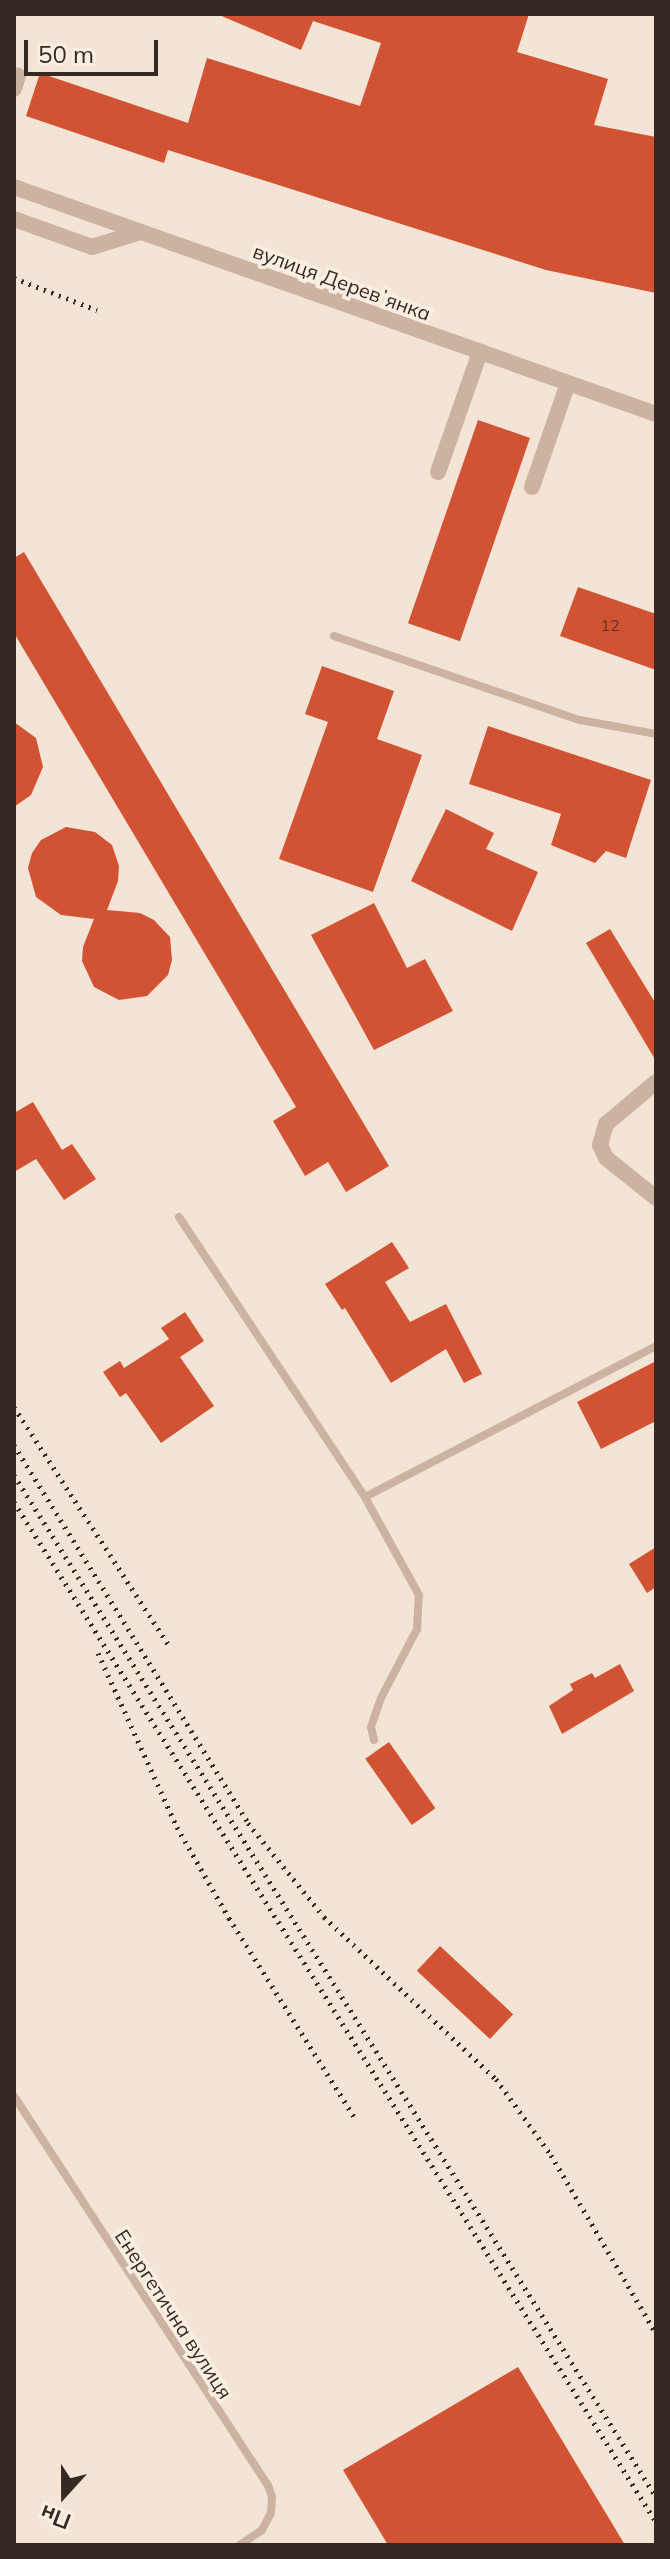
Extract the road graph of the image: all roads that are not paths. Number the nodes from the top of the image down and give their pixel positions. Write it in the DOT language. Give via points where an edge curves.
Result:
graph roads {
  1 [pos="14,187"];
  2 [pos="14,219"];
  3 [pos="140,232"];
  4 [pos="480,352"];
  5 [pos="568,383"];
  6 [pos="656,414"];
  7 [pos="438,472"];
  8 [pos="532,487"];
  9 [pos="334,636"];
  10 [pos="656,734"];
  11 [pos="656,1082"];
  12 [pos="656,1198"];
  13 [pos="179,1217"];
  14 [pos="656,1346"];
  15 [pos="365,1497"];
  16 [pos="374,1740"];
  17 [pos="14,2096"];
  18 [pos="240,2545"];
  1 -- 3 [label="street, вулиця Деревʼянка"];
  2 -- 3 [label="street" via="92,247"];
  3 -- 4 [label="street, вулиця Деревʼянка"];
  4 -- 5 [label="street, вулиця Деревʼянка"];
  4 -- 7 [label="street"];
  5 -- 6 [label="street, вулиця Деревʼянка"];
  5 -- 8 [label="street"];
  9 -- 10 [label="lane" via="580,720"];
  11 -- 12 [label="street" via="606,1124 600,1145 606,1158"];
  13 -- 15 [label="lane"];
  14 -- 15 [label="lane"];
  15 -- 16 [label="lane" via="419,1595 417,1629 381,1698 371,1727"];
  17 -- 18 [label="lane, Енергетична вулиця" via="268,2485 271,2513 262,2530"];
}
